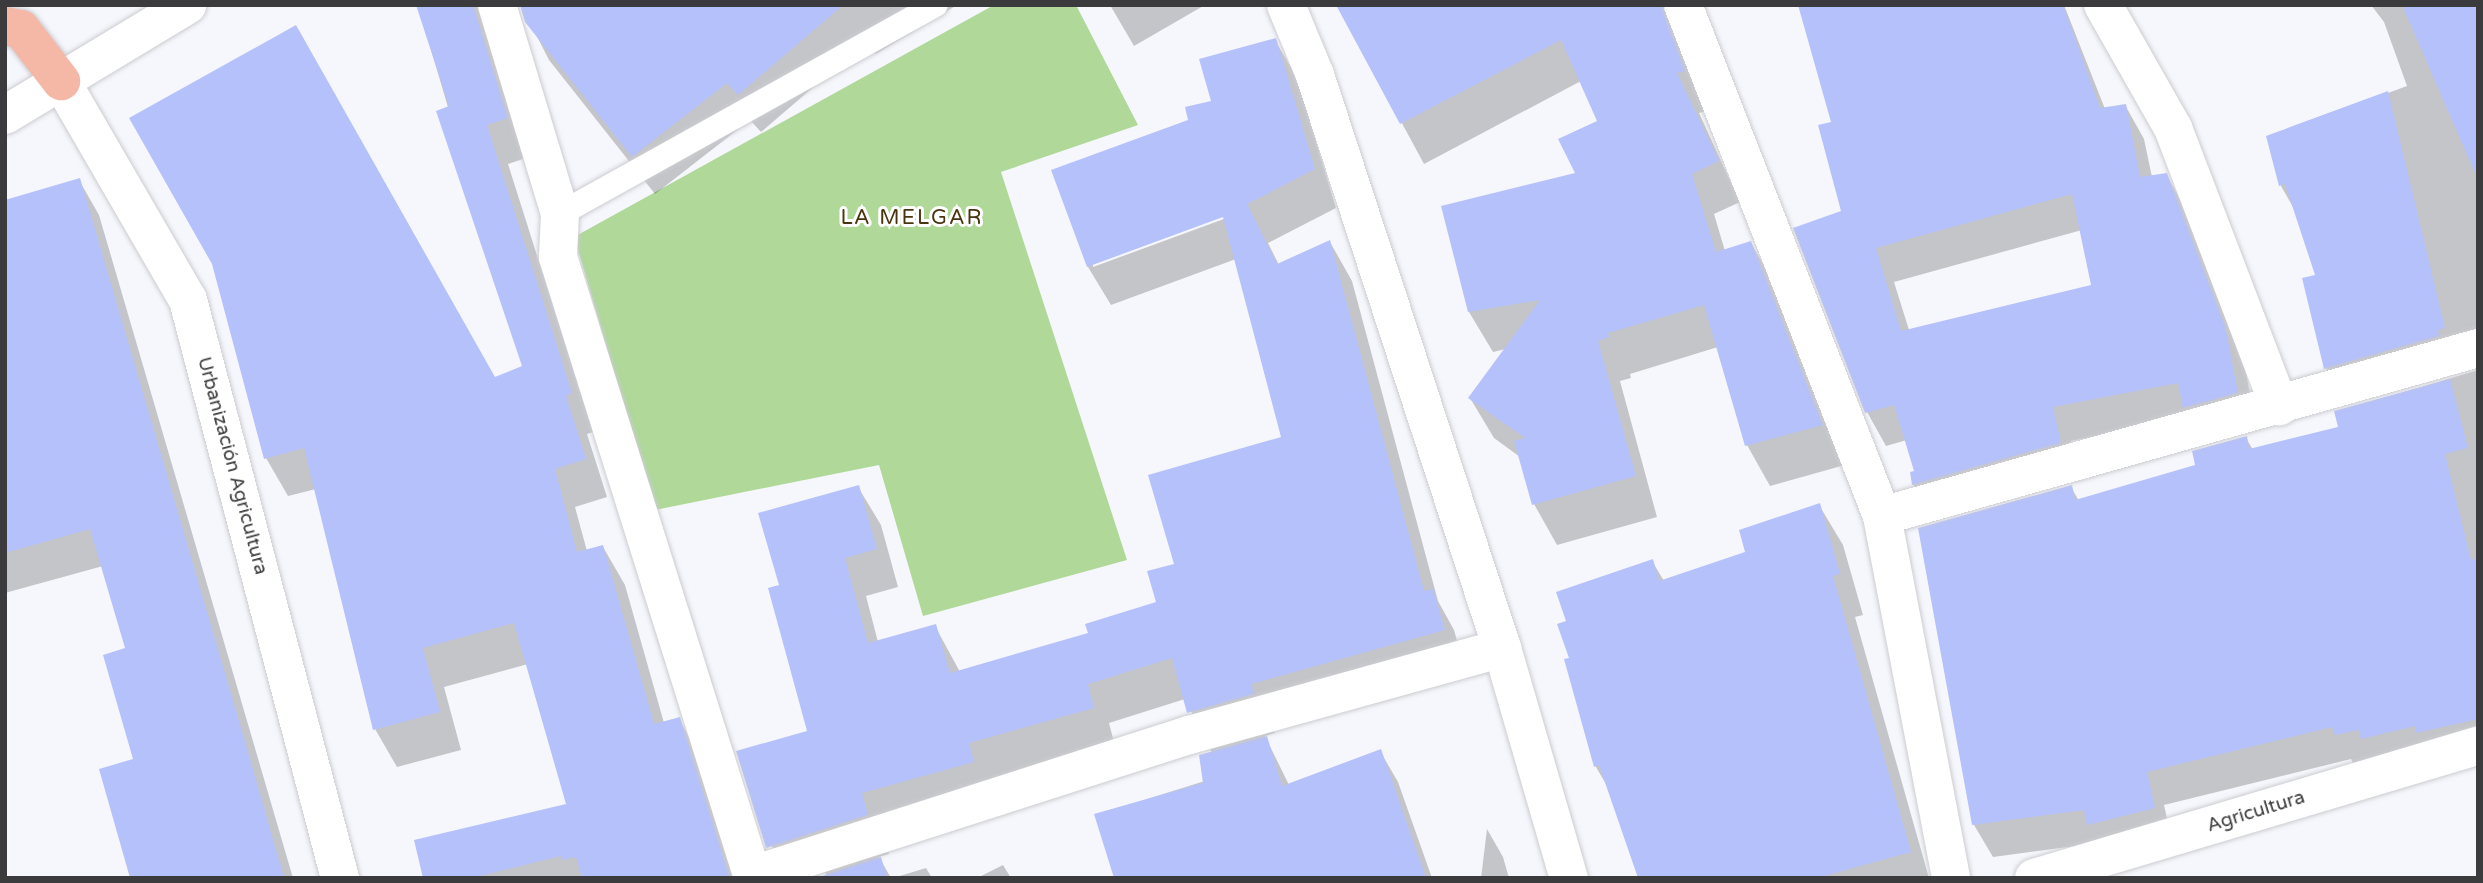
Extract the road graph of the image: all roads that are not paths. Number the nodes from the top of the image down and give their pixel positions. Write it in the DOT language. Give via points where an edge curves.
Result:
graph roads {
  1 [pos="187,5"];
  2 [pos="496,5"];
  3 [pos="936,5"];
  4 [pos="1286,5"];
  5 [pos="1683,5"];
  6 [pos="2103,5"];
  7 [pos="13,27"];
  8 [pos="61,81"];
  9 [pos="5,115"];
  10 [pos="560,214"];
  11 [pos="2478,348"];
  12 [pos="2279,406"];
  13 [pos="1882,516"];
  14 [pos="1502,648"];
  15 [pos="2478,746"];
  16 [pos="753,877"];
  17 [pos="340,878"];
  18 [pos="1569,878"];
  19 [pos="1951,878"];
  20 [pos="2034,878"];
  1 -- 8 [label="street"];
  2 -- 10 [label="street"];
  3 -- 10 [label="lane"];
  4 -- 14 [label="street" via="1315,75"];
  5 -- 13 [label="street"];
  6 -- 12 [label="street" via="2173,128"];
  7 -- 8 [label="main road"];
  8 -- 9 [label="street"];
  8 -- 17 [label="street, Urbanización Agricultura" via="188,300"];
  10 -- 16 [label="street" via="558,257"];
  11 -- 12 [label="street"];
  12 -- 13 [label="street"];
  13 -- 19 [label="street"];
  14 -- 16 [label="street" via="1189,735"];
  14 -- 18 [label="street"];
  15 -- 20 [label="street, Agricultura"];
}
